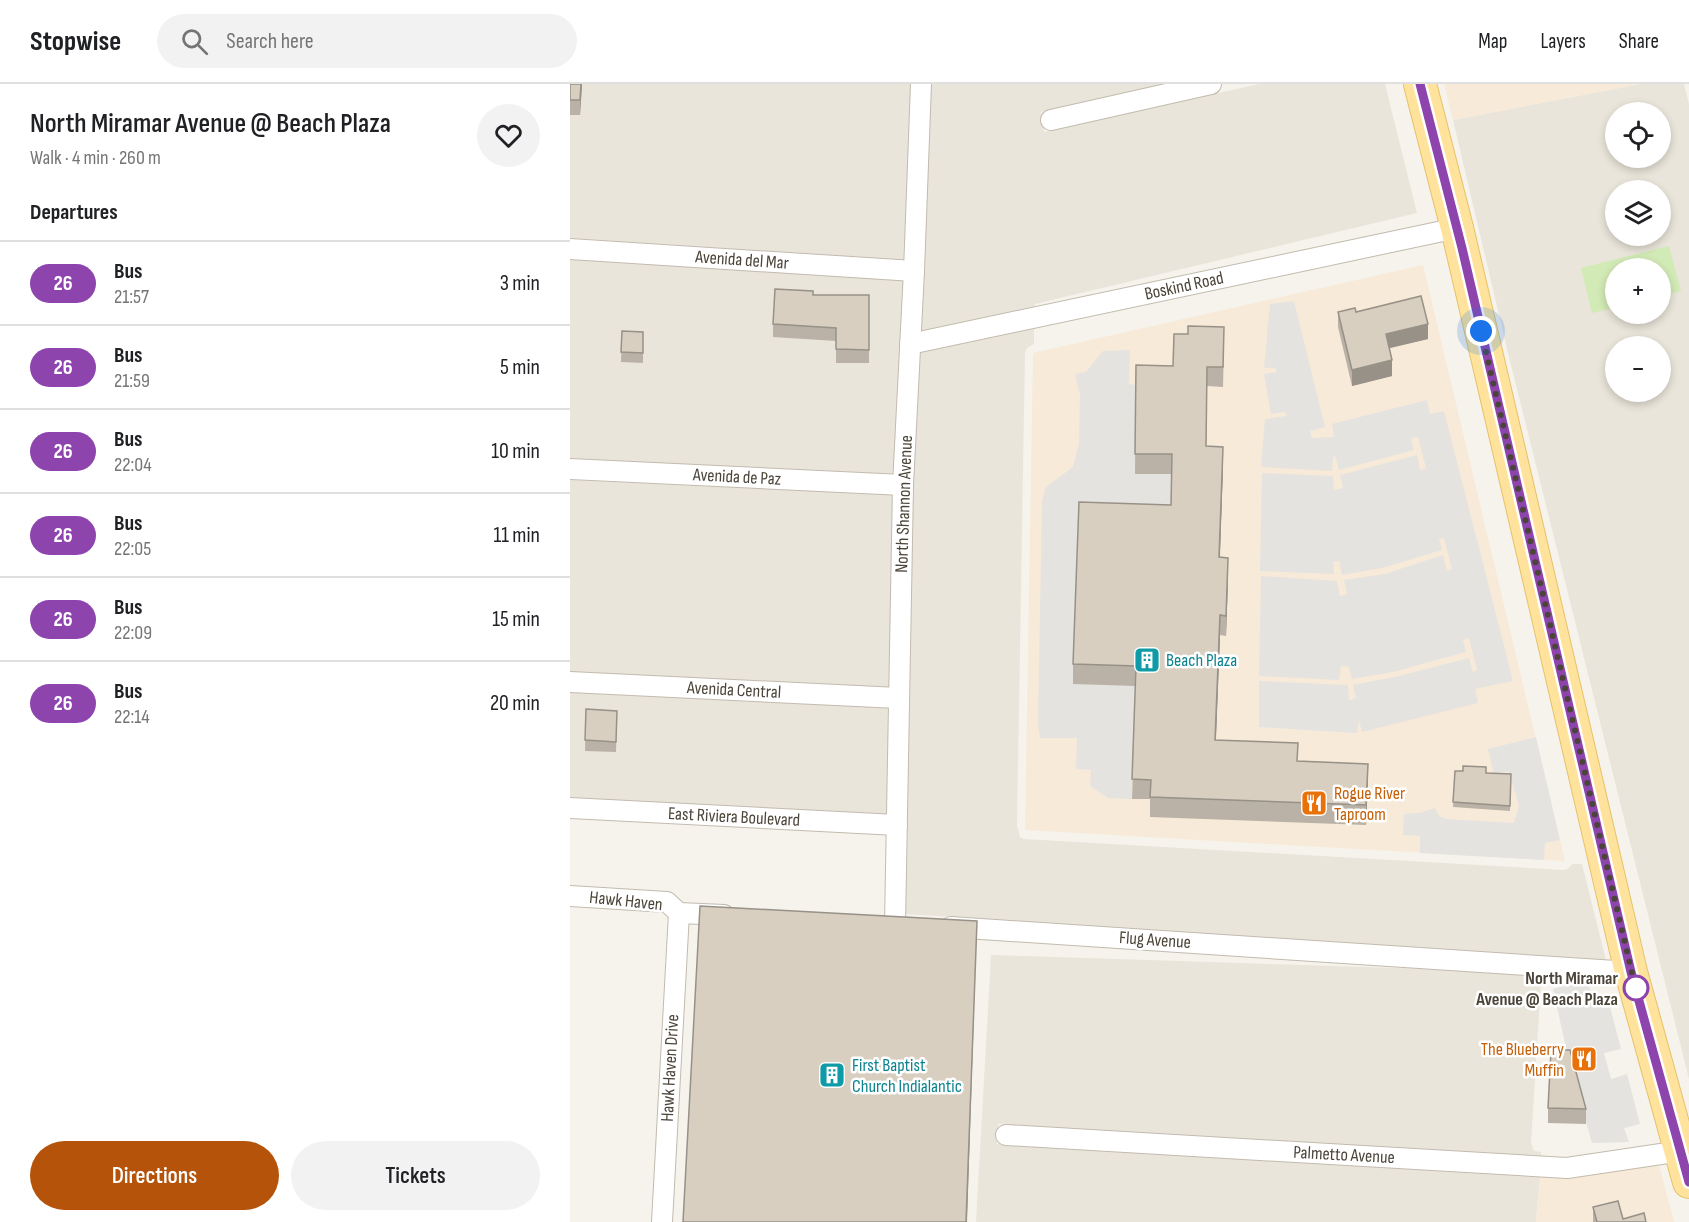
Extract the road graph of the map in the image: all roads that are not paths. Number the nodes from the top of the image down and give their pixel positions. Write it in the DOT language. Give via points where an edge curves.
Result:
graph roads {
  1 [pos="921,84"];
  2 [pos="1210,84"];
  3 [pos="1420,84"];
  4 [pos="1051,120"];
  5 [pos="1457,228"];
  6 [pos="570,249"];
  7 [pos="914,271"];
  8 [pos="910,344"];
  9 [pos="570,469"];
  10 [pos="903,485"];
  11 [pos="570,682"];
  12 [pos="898,698"];
  13 [pos="570,808"];
  14 [pos="897,825"];
  15 [pos="570,896"];
  16 [pos="679,913"];
  17 [pos="745,916"];
  18 [pos="875,923"];
  19 [pos="895,924"];
  20 [pos="1631,972"];
  21 [pos="1006,1135"];
  22 [pos="1681,1151"];
  23 [pos="1689,1182"];
  24 [pos="662,1222"];
  1 -- 7 [label="street, North Shannon Avenue"];
  2 -- 4 [label="street"];
  3 -- 5 [label="main road"];
  5 -- 8 [label="street, Boskind Road"];
  5 -- 20 [label="main road"];
  6 -- 7 [label="street, Avenida del Mar"];
  7 -- 8 [label="street, North Shannon Avenue"];
  8 -- 10 [label="street, North Shannon Avenue"];
  9 -- 10 [label="street, Avenida de Paz"];
  10 -- 12 [label="street, North Shannon Avenue"];
  11 -- 12 [label="street, Avenida Central"];
  12 -- 14 [label="street, North Shannon Avenue"];
  13 -- 14 [label="street, East Riviera Boulevard"];
  14 -- 19 [label="street, North Shannon Avenue"];
  15 -- 16 [label="street, Hawk Haven" via="667,902"];
  16 -- 17 [label="street"];
  16 -- 24 [label="street, Hawk Haven Drive"];
  18 -- 19 [label="street, Flug Avenue"];
  19 -- 20 [label="street, Flug Avenue"];
  20 -- 22 [label="main road"];
  21 -- 22 [label="street, Palmetto Avenue" via="1567,1168"];
  22 -- 23 [label="main road"];
}
